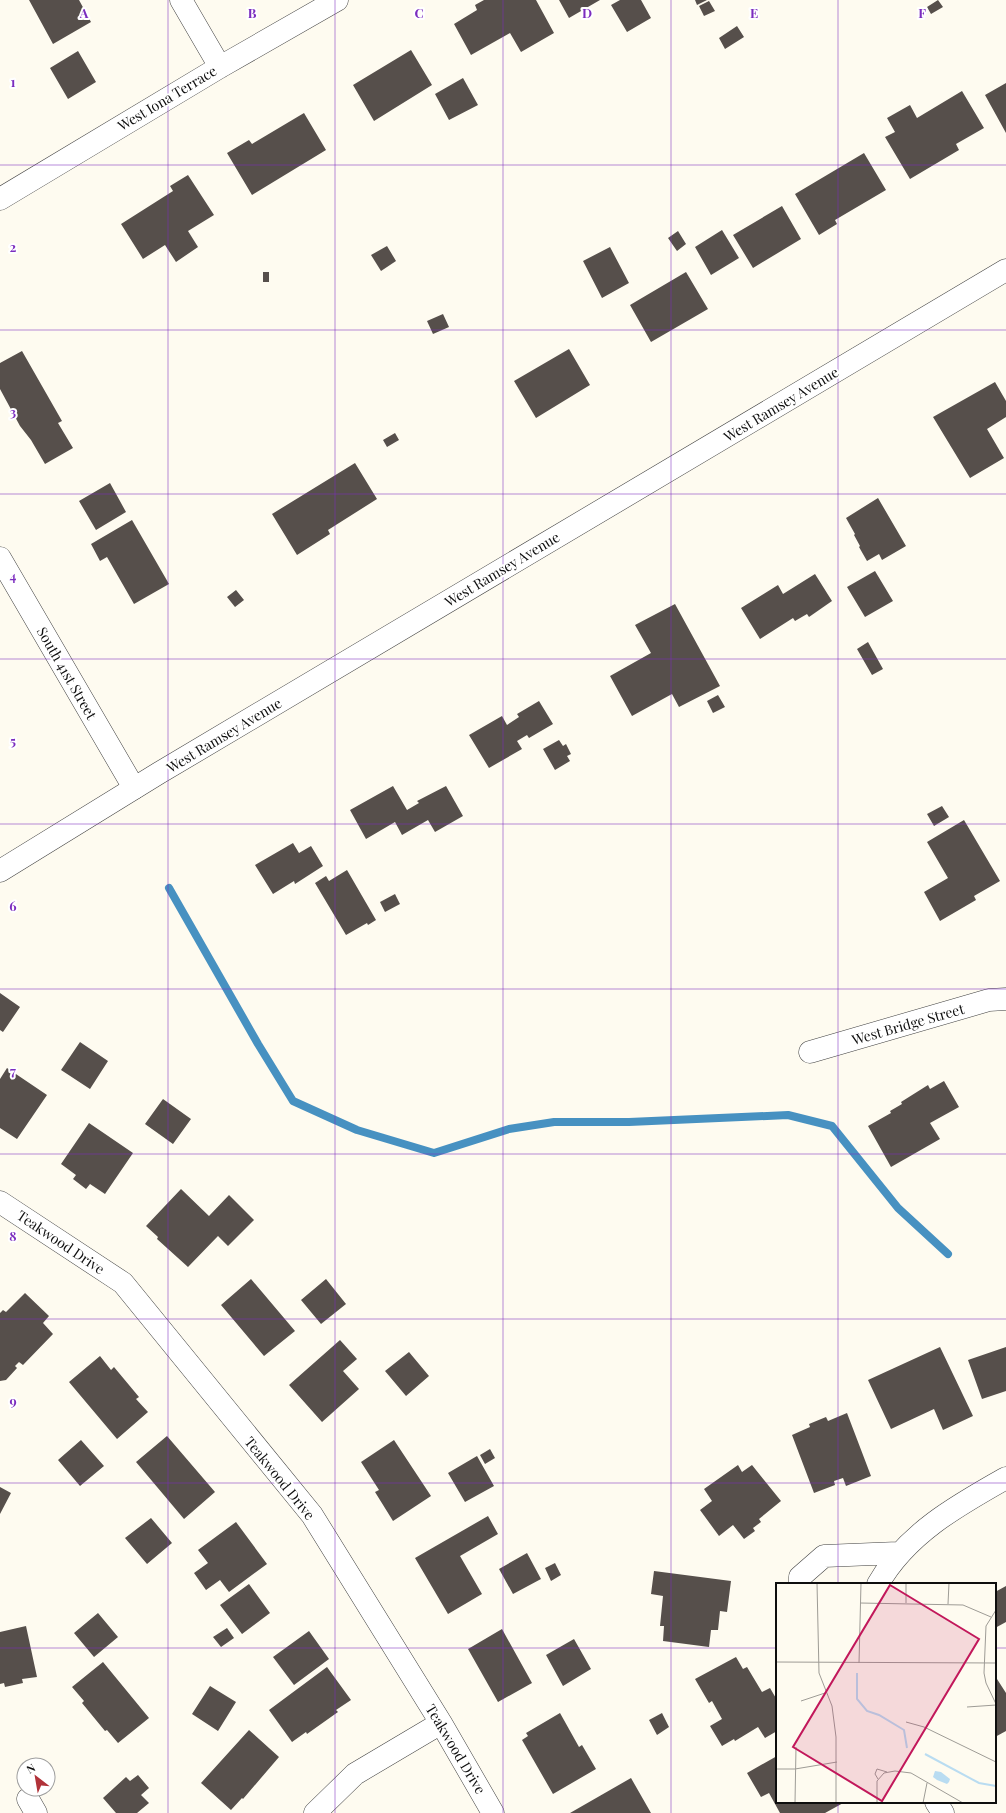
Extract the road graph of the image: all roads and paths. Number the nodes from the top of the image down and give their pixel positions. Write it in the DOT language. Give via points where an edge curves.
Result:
graph roads {
  1 [pos="182,0"];
  2 [pos="336,0"];
  3 [pos="220,67"];
  4 [pos="0,199"];
  5 [pos="1006,270"];
  6 [pos="0,558"];
  7 [pos="134,788"];
  8 [pos="0,871"];
  9 [pos="1006,999"];
  10 [pos="810,1052"];
  11 [pos="0,1203"];
  12 [pos="1006,1478"];
  13 [pos="898,1553"];
  14 [pos="800,1583"];
  15 [pos="879,1583"];
  16 [pos="441,1723"];
  17 [pos="937,1803"];
  18 [pos="315,1813"];
  19 [pos="494,1813"];
  20 [pos="943,1813"];
  1 -- 3 [label="street"];
  2 -- 3 [label="street, West Iona Terrace"];
  3 -- 4 [label="street, West Iona Terrace"];
  5 -- 7 [label="street, West Ramsey Avenue"];
  6 -- 7 [label="street, South 41st Street"];
  7 -- 8 [label="street, West Ramsey Avenue"];
  9 -- 10 [label="street, West Bridge Street" via="989,1000"];
  11 -- 16 [label="street, Teakwood Drive" via="123,1283 312,1515"];
  12 -- 13 [label="street" via="960,1504"];
  13 -- 14 [label="street" via="824,1556 800,1577"];
  13 -- 15 [label="street"];
  16 -- 18 [label="street" via="355,1774"];
  16 -- 19 [label="street, Teakwood Drive"];
  17 -- 20 [label="street"];
}
